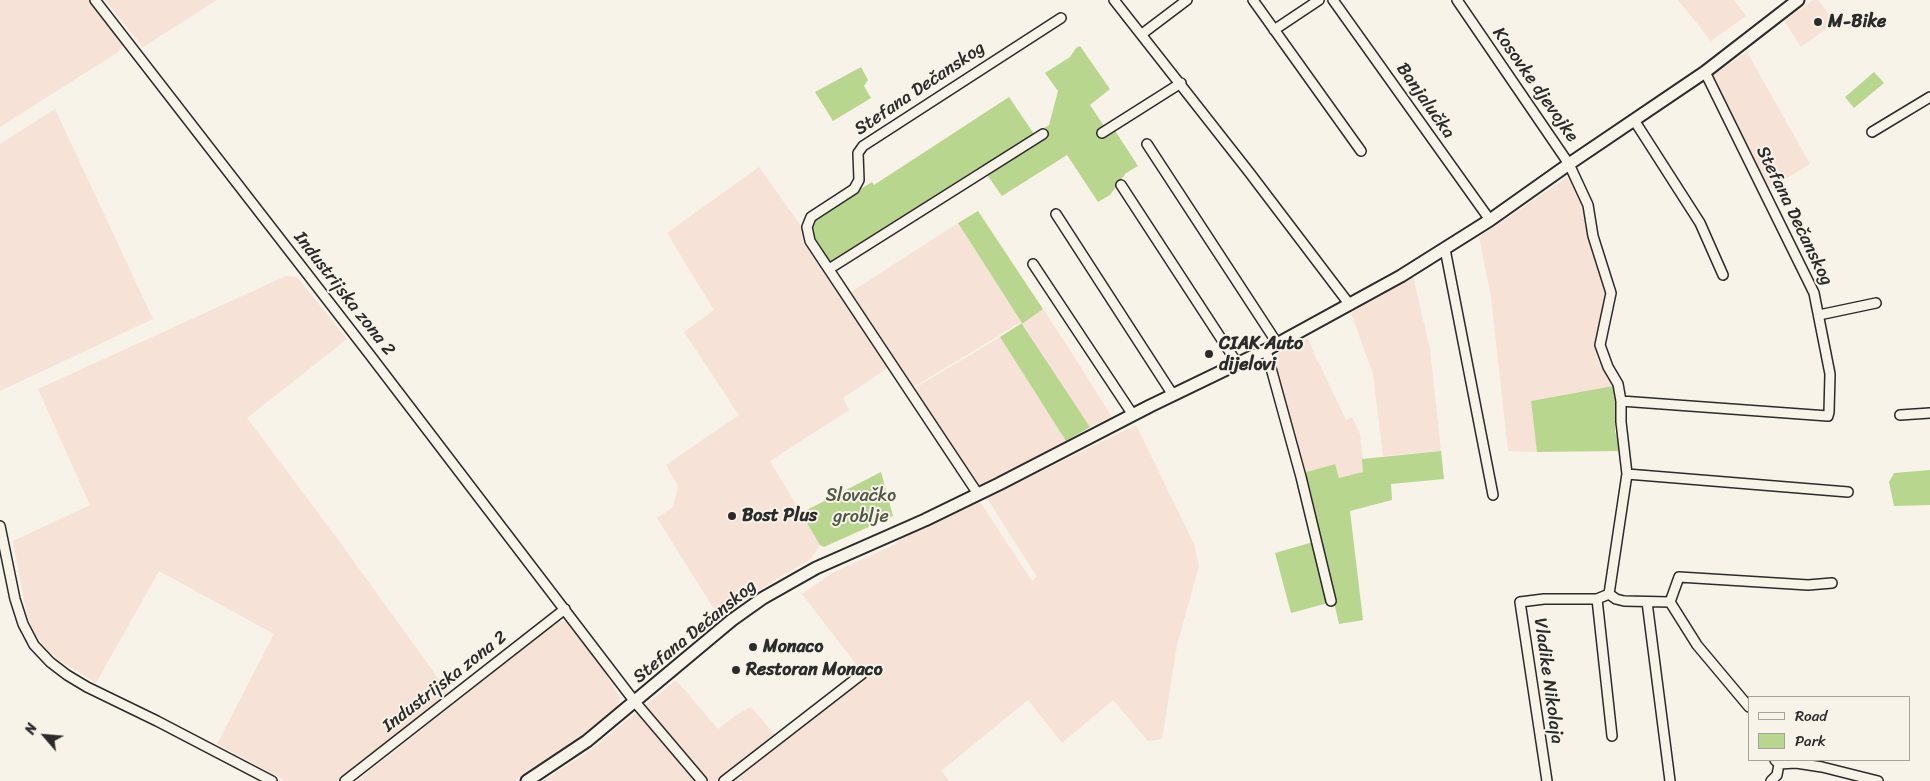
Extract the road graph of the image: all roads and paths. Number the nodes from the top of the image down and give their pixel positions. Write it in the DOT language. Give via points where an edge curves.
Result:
graph roads {
  1 [pos="95,0"];
  2 [pos="1114,0"];
  3 [pos="1187,0"];
  4 [pos="1252,0"];
  5 [pos="1319,0"];
  6 [pos="1333,0"];
  7 [pos="1457,0"];
  8 [pos="1798,0"];
  9 [pos="1061,18"];
  10 [pos="1274,30"];
  11 [pos="1142,34"];
  12 [pos="1705,72"];
  13 [pos="1181,83"];
  14 [pos="1930,97"];
  15 [pos="1634,120"];
  16 [pos="1872,132"];
  17 [pos="1102,133"];
  18 [pos="1043,134"];
  19 [pos="1147,144"];
  20 [pos="1361,151"];
  21 [pos="1570,164"];
  22 [pos="1121,185"];
  23 [pos="1056,214"];
  24 [pos="1490,220"];
  25 [pos="1445,249"];
  26 [pos="1033,264"];
  27 [pos="828,269"];
  28 [pos="1723,275"];
  29 [pos="1876,303"];
  30 [pos="1350,305"];
  31 [pos="1818,315"];
  32 [pos="1277,344"];
  33 [pos="1266,350"];
  34 [pos="1237,364"];
  35 [pos="1173,395"];
  36 [pos="1622,401"];
  37 [pos="1930,413"];
  38 [pos="1134,415"];
  39 [pos="1900,416"];
  40 [pos="1627,474"];
  41 [pos="1848,492"];
  42 [pos="978,494"];
  43 [pos="1493,495"];
  44 [pos="0,526"];
  45 [pos="1832,583"];
  46 [pos="1608,594"];
  47 [pos="1597,598"];
  48 [pos="1331,601"];
  49 [pos="1647,602"];
  50 [pos="1670,602"];
  51 [pos="565,609"];
  52 [pos="862,674"];
  53 [pos="635,702"];
  54 [pos="1748,706"];
  55 [pos="1612,736"];
  56 [pos="1777,762"];
  57 [pos="272,781"];
  58 [pos="345,781"];
  59 [pos="528,781"];
  60 [pos="702,781"];
  61 [pos="724,781"];
  62 [pos="1547,781"];
  63 [pos="1670,781"];
  64 [pos="1771,781"];
  65 [pos="1878,781"];
  1 -- 51 [label="street, Industrijska zona 2"];
  2 -- 11 [label="street"];
  3 -- 11 [label="street"];
  4 -- 10 [label="street"];
  5 -- 10 [label="street"];
  6 -- 24 [label="street, Banjalučka"];
  7 -- 21 [label="street, Kosovke djevojke"];
  8 -- 12 [label="main road, Stefana Dečanskog"];
  9 -- 27 [label="street, Stefana Dečanskog" via="863,146 858,153 858,180 854,189 811,217 806,226 810,242"];
  10 -- 20 [label="street"];
  11 -- 13 [label="street"];
  12 -- 15 [label="main road, Stefana Dečanskog"];
  12 -- 31 [label="street, Stefana Dečanskog" via="1814,293"];
  13 -- 17 [label="street"];
  13 -- 30 [label="street"];
  14 -- 16 [label="street"];
  15 -- 21 [label="main road, Stefana Dečanskog"];
  15 -- 28 [label="street" via="1700,223"];
  18 -- 27 [label="street"];
  19 -- 32 [label="street"];
  21 -- 24 [label="main road, Stefana Dečanskog"];
  21 -- 36 [label="street" via="1588,205 1593,236 1611,293 1600,345"];
  22 -- 34 [label="street"];
  23 -- 35 [label="street"];
  24 -- 25 [label="main road, Stefana Dečanskog"];
  25 -- 30 [label="main road, Stefana Dečanskog"];
  25 -- 43 [label="street"];
  26 -- 38 [label="street"];
  27 -- 42 [label="street"];
  29 -- 31 [label="street"];
  30 -- 32 [label="main road, Stefana Dečanskog"];
  31 -- 36 [label="street, Stefana Dečanskog" via="1830,374 1828,416"];
  32 -- 33 [label="main road, Stefana Dečanskog"];
  33 -- 34 [label="main road, Stefana Dečanskog"];
  33 -- 48 [label="street"];
  34 -- 35 [label="main road, Stefana Dečanskog"];
  35 -- 38 [label="main road, Stefana Dečanskog"];
  36 -- 40 [label="street"];
  37 -- 39 [label="street"];
  38 -- 42 [label="main road, Stefana Dečanskog"];
  40 -- 41 [label="street"];
  40 -- 46 [label="street"];
  42 -- 53 [label="main road, Stefana Dečanskog" via="816,568 763,598"];
  44 -- 57 [label="street" via="23,624 34,645 50,662 97,692"];
  45 -- 50 [label="street" via="1808,585 1679,577"];
  46 -- 47 [label="street, Vladike Nikolaja"];
  46 -- 49 [label="street" via="1624,602"];
  47 -- 55 [label="street"];
  47 -- 62 [label="street, Vladike Nikolaja" via="1520,602"];
  49 -- 50 [label="street"];
  49 -- 63 [label="street"];
  50 -- 54 [label="street" via="1697,645"];
  51 -- 53 [label="street, Industrijska zona 2"];
  51 -- 58 [label="street, Industrijska zona 2"];
  52 -- 61 [label="street"];
  53 -- 59 [label="main road, Stefana Dečanskog" via="587,741"];
  53 -- 60 [label="street, Industrijska zona 2"];
  56 -- 64 [label="street" via="1777,775"];
  56 -- 65 [label="street" via="1822,767"];
}
